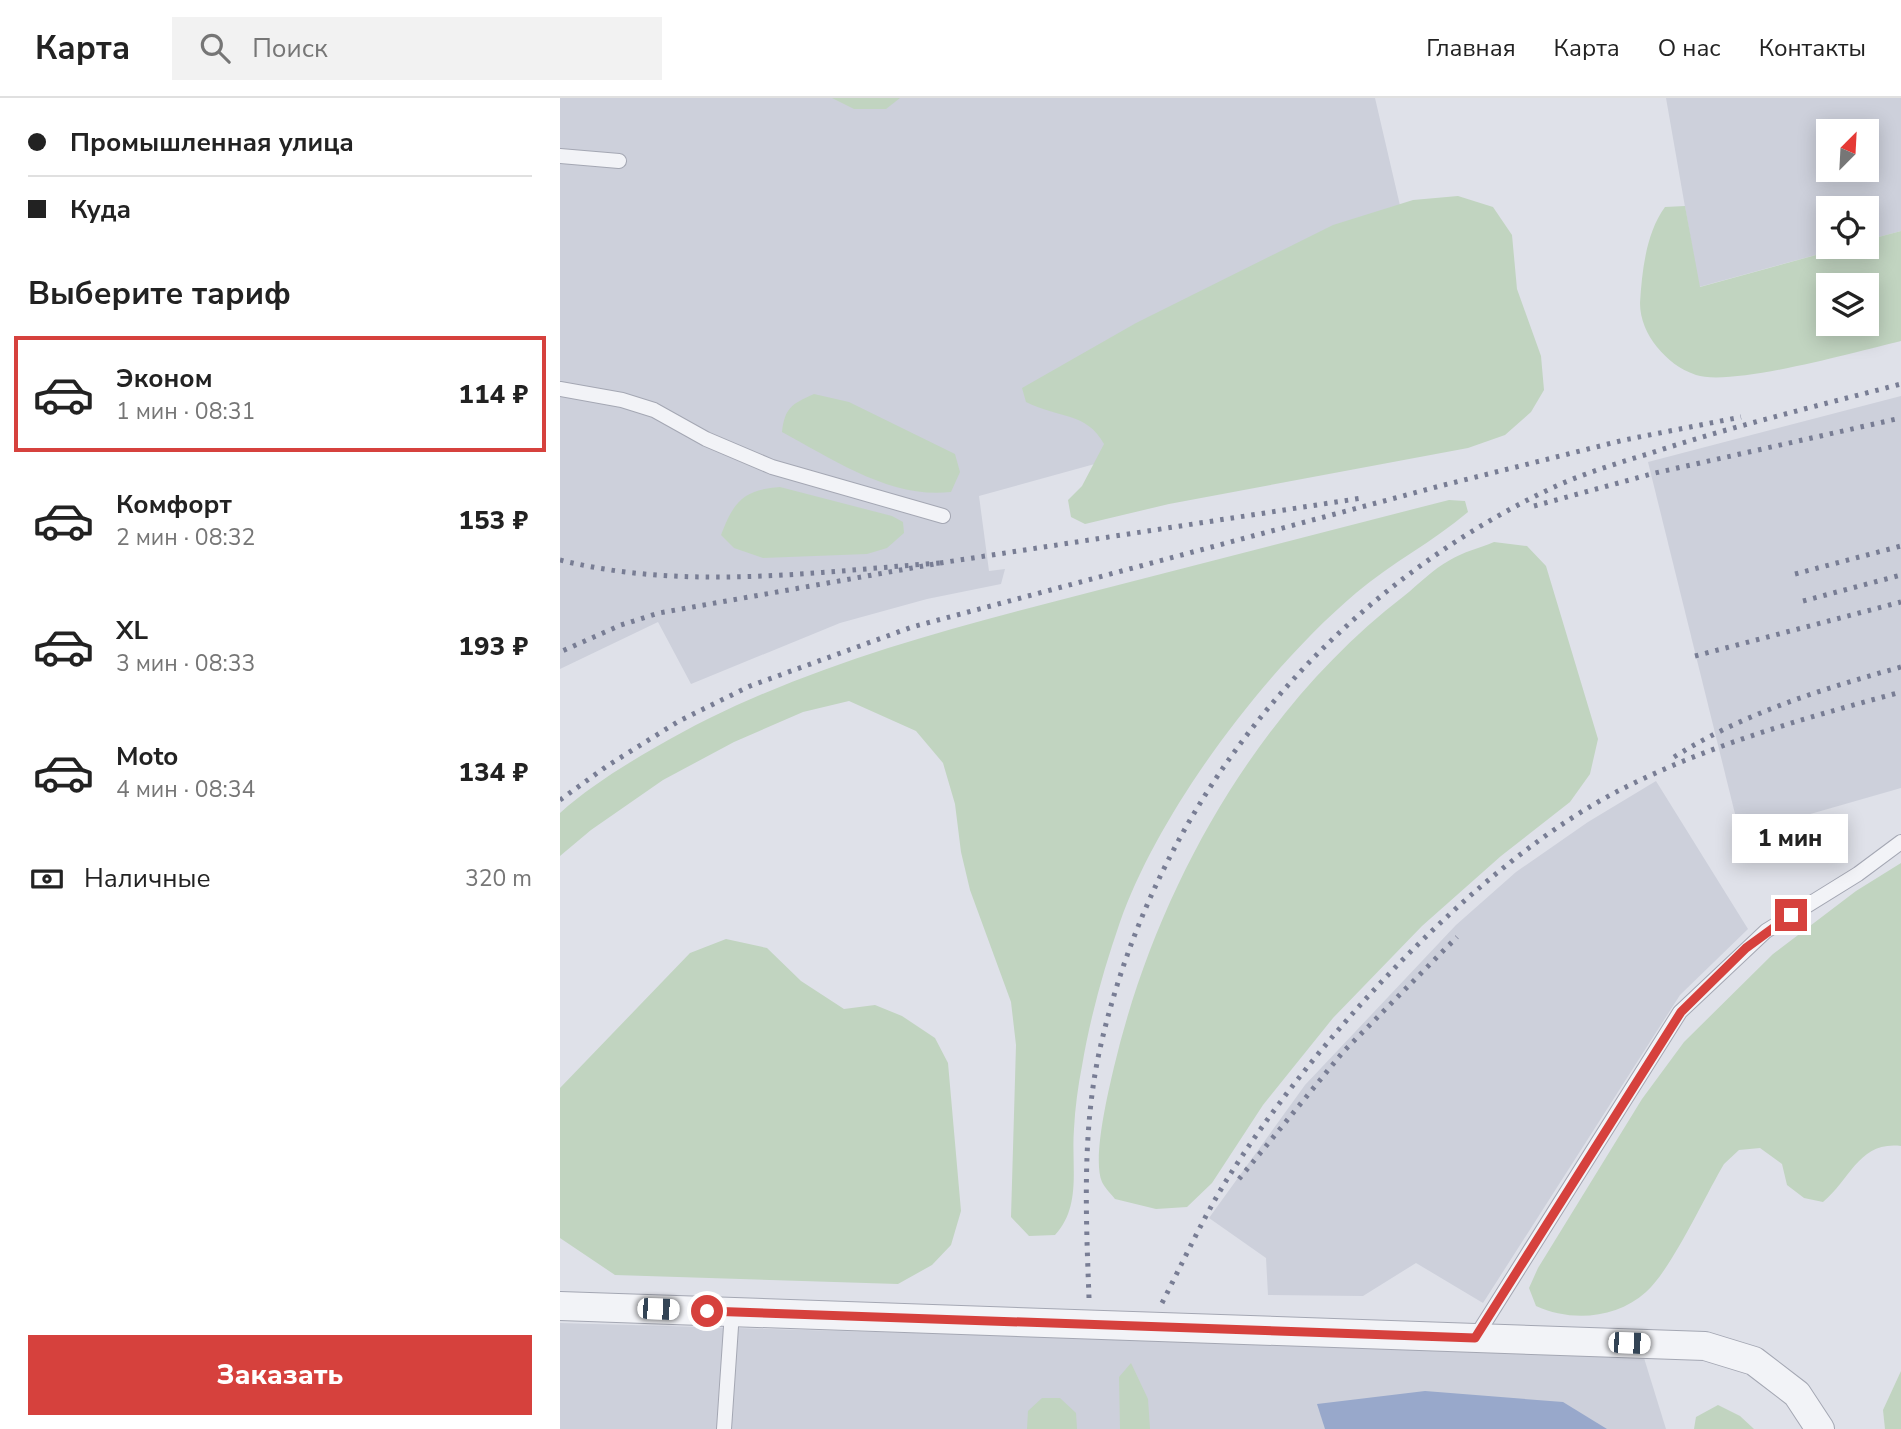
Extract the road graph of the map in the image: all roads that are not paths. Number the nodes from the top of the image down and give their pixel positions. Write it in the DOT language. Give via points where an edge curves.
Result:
graph roads {
  1 [pos="560,156"];
  2 [pos="619,161"];
  3 [pos="560,389"];
  4 [pos="943,516"];
  5 [pos="1901,842"];
  6 [pos="560,1306"];
  7 [pos="732,1312"];
  8 [pos="1475,1338"];
  9 [pos="724,1429"];
  10 [pos="1820,1429"];
  1 -- 2 [label="lane"];
  3 -- 4 [label="lane" via="654,410 772,467"];
  5 -- 8 [label="lane" via="1766,931 1681,1012"];
  6 -- 7 [label="street"];
  7 -- 8 [label="street"];
  7 -- 9 [label="lane"];
  8 -- 10 [label="street" via="1705,1346 1755,1361 1797,1394"];
}
